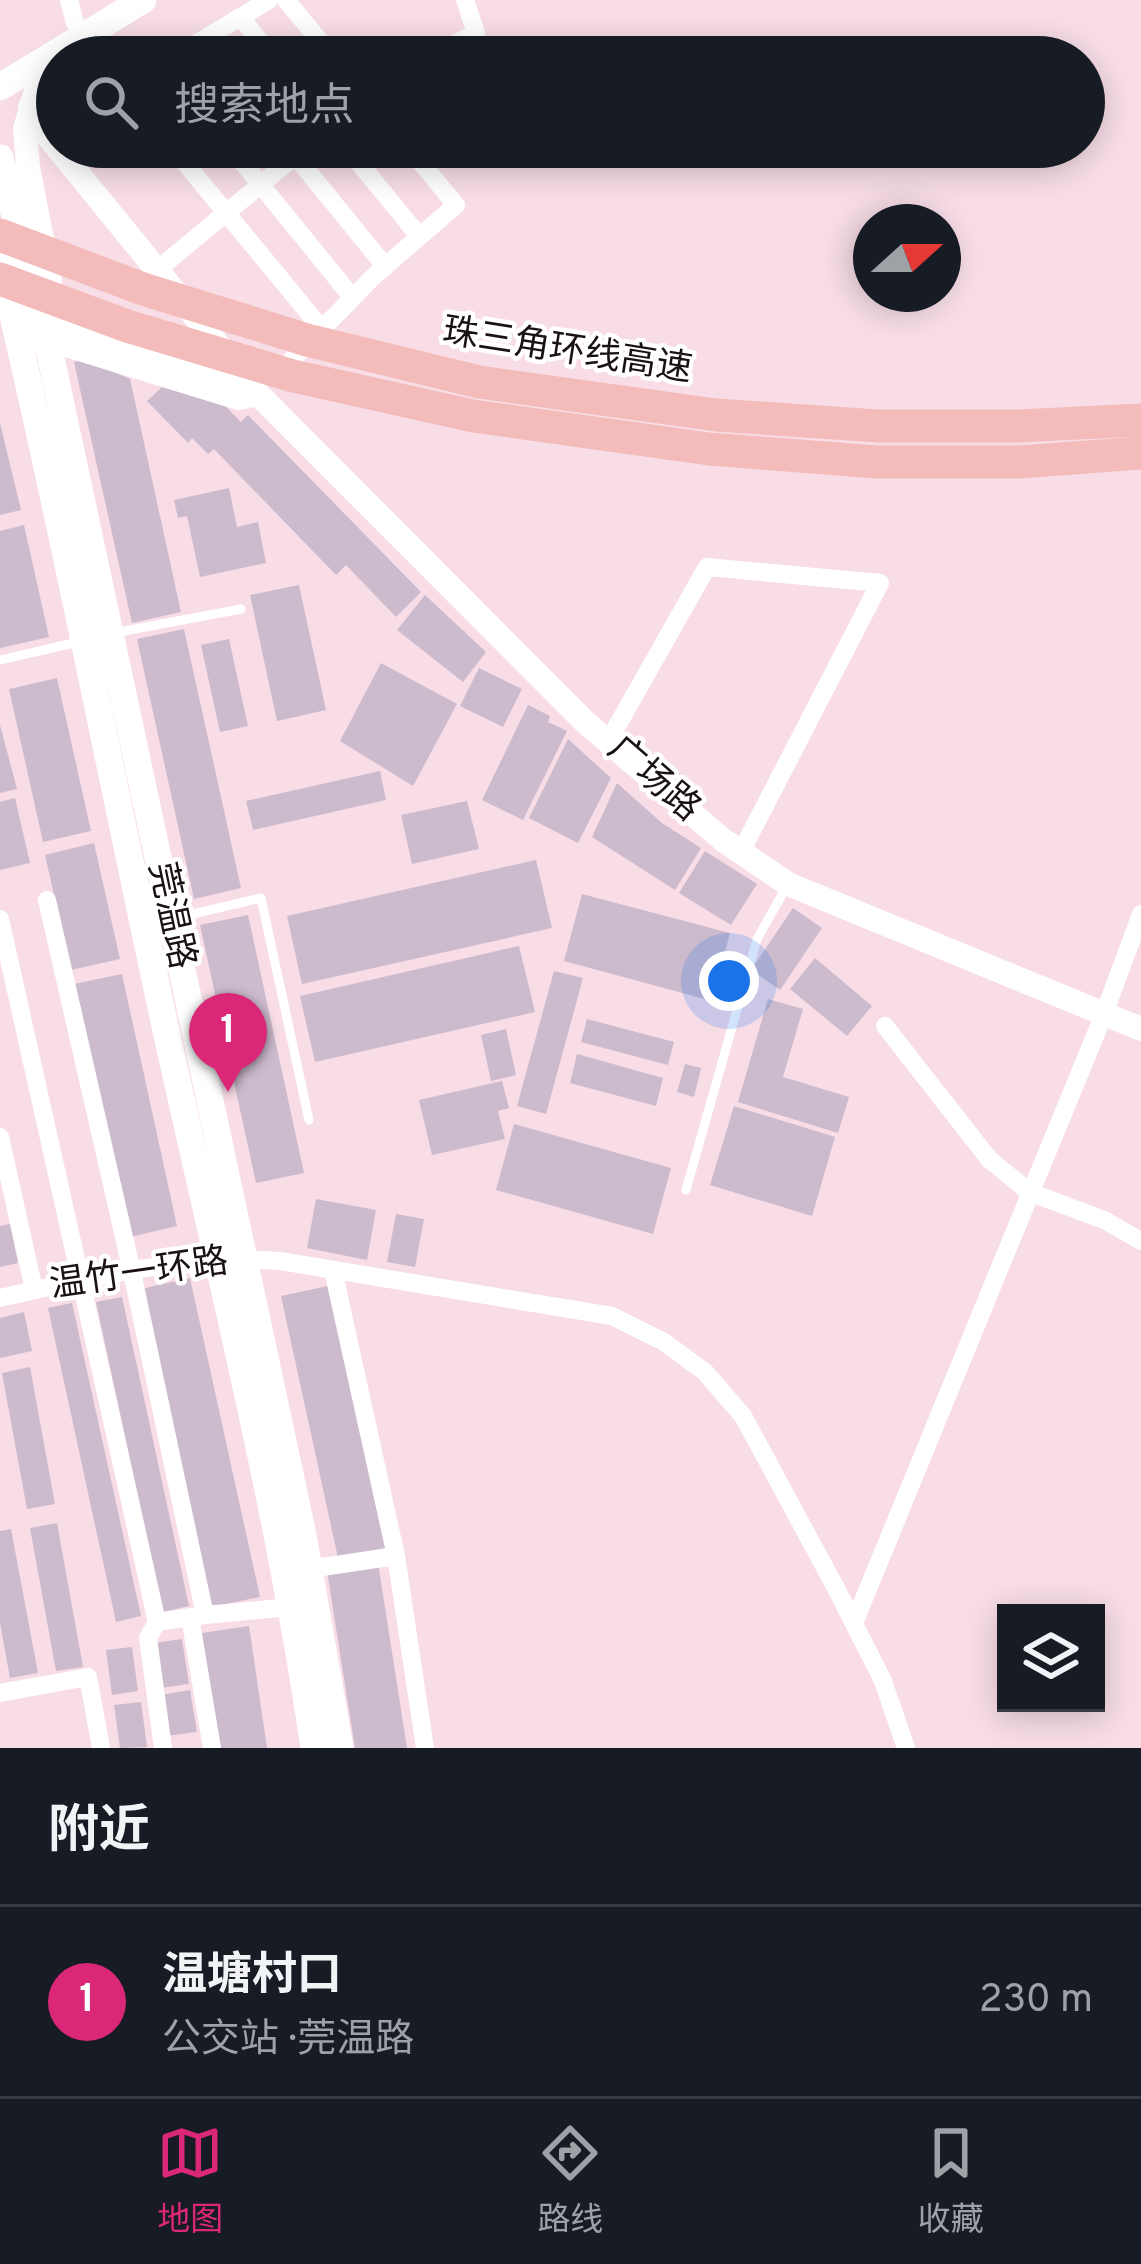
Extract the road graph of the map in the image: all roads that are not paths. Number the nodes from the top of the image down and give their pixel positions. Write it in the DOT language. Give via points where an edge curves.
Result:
graph roads {
  1 [pos="114,0"];
  2 [pos="143,0"];
  3 [pos="269,0"];
  4 [pos="286,0"];
  5 [pos="465,0"];
  6 [pos="240,17"];
  7 [pos="66,36"];
  8 [pos="67,36"];
  9 [pos="209,36"];
  10 [pos="256,36"];
  11 [pos="316,36"];
  12 [pos="472,36"];
  13 [pos="36,50"];
  14 [pos="36,60"];
  15 [pos="0,67"];
  16 [pos="0,88"];
  17 [pos="36,90"];
  18 [pos="30,107"];
  19 [pos="36,114"];
  20 [pos="0,158"];
  21 [pos="80,168"];
  22 [pos="189,168"];
  23 [pos="247,168"];
  24 [pos="277,168"];
  25 [pos="310,168"];
  26 [pos="363,168"];
  27 [pos="425,168"];
  28 [pos="260,184"];
  29 [pos="226,213"];
  30 [pos="0,235"];
  31 [pos="419,236"];
  32 [pos="0,260"];
  33 [pos="386,266"];
  34 [pos="157,270"];
  35 [pos="0,278"];
  36 [pos="352,297"];
  37 [pos="320,328"];
  38 [pos="36,334"];
  39 [pos="258,394"];
  40 [pos="1141,419"];
  41 [pos="1141,453"];
  42 [pos="241,608"];
  43 [pos="96,638"];
  44 [pos="0,660"];
  45 [pos="608,742"];
  46 [pos="741,852"];
  47 [pos="788,884"];
  48 [pos="47,900"];
  49 [pos="1141,914"];
  50 [pos="0,920"];
  51 [pos="171,920"];
  52 [pos="1104,1014"];
  53 [pos="885,1026"];
  54 [pos="1141,1029"];
  55 [pos="309,1120"];
  56 [pos="0,1137"];
  57 [pos="686,1190"];
  58 [pos="1029,1192"];
  59 [pos="1141,1241"];
  60 [pos="230,1259"];
  61 [pos="333,1270"];
  62 [pos="132,1272"];
  63 [pos="79,1280"];
  64 [pos="34,1290"];
  65 [pos="0,1298"];
  66 [pos="396,1556"];
  67 [pos="309,1569"];
  68 [pos="291,1607"];
  69 [pos="198,1616"];
  70 [pos="157,1622"];
  71 [pos="854,1623"];
  72 [pos="0,1693"];
  73 [pos="101,1748"];
  74 [pos="163,1748"];
  75 [pos="212,1748"];
  76 [pos="314,1748"];
  77 [pos="340,1748"];
  78 [pos="424,1748"];
  79 [pos="906,1748"];
  1 -- 7 [label="main road"];
  2 -- 8 [label="main road"];
  3 -- 6 [label="street"];
  4 -- 11 [label="street"];
  5 -- 12 [label="street"];
  6 -- 9 [label="street"];
  6 -- 10 [label="street"];
  13 -- 15 [label="main road"];
  14 -- 16 [label="main road"];
  17 -- 18 [label="street"];
  18 -- 19 [label="street, 广场路"];
  18 -- 38 [label="street" via="26,148 50,281"];
  20 -- 38 [label="main road, 莞温路"];
  21 -- 34 [label="street, 广场路"];
  22 -- 29 [label="street"];
  23 -- 28 [label="street"];
  24 -- 28 [label="street"];
  25 -- 33 [label="street"];
  26 -- 31 [label="street"];
  27 -- 31 [label="street" via="456,205"];
  28 -- 29 [label="street"];
  28 -- 36 [label="street"];
  29 -- 34 [label="street"];
  29 -- 37 [label="street"];
  30 -- 40 [label="highway, 珠三角环线高速" via="225,315 478,382 716,415 878,426"];
  31 -- 33 [label="street"];
  32 -- 38 [label="main road, 莞温路"];
  33 -- 36 [label="street"];
  34 -- 39 [label="street, 广场路"];
  35 -- 41 [label="highway, 珠三角环线高速" via="292,376 473,416 709,449 877,462"];
  36 -- 37 [label="street"];
  37 -- 39 [label="street"];
  38 -- 39 [label="street" via="239,398"];
  38 -- 43 [label="main road, 莞温路"];
  39 -- 45 [label="street, 广场路"];
  42 -- 43 [label="lane"];
  43 -- 44 [label="lane"];
  43 -- 51 [label="main road, 莞温路"];
  43 -- 60 [label="main road, 莞温路"];
  45 -- 46 [label="street, 广场路"];
  45 -- 46 [label="street" via="706,567 880,583"];
  46 -- 47 [label="street, 广场路"];
  47 -- 52 [label="street, 广场路"];
  47 -- 57 [label="lane" via="757,939"];
  48 -- 62 [label="street"];
  49 -- 52 [label="street"];
  50 -- 63 [label="street"];
  51 -- 55 [label="lane" via="260,898"];
  51 -- 60 [label="main road, 莞温路"];
  52 -- 54 [label="street, 广场路"];
  52 -- 58 [label="street"];
  53 -- 58 [label="street" via="989,1159"];
  56 -- 64 [label="street"];
  58 -- 59 [label="street"];
  58 -- 71 [label="street"];
  60 -- 61 [label="street, 温竹一环路"];
  60 -- 62 [label="street, 温竹一环路"];
  60 -- 67 [label="main road, 莞温路"];
  60 -- 68 [label="main road, 莞温路"];
  61 -- 66 [label="street"];
  61 -- 71 [label="street, 温竹一环路" via="612,1316 664,1342 705,1372 743,1416"];
  62 -- 63 [label="street, 温竹一环路"];
  62 -- 69 [label="street"];
  63 -- 64 [label="street, 温竹一环路"];
  63 -- 70 [label="street"];
  64 -- 65 [label="street, 温竹一环路"];
  66 -- 67 [label="street"];
  66 -- 78 [label="street"];
  67 -- 77 [label="main road, 莞温路"];
  68 -- 69 [label="street"];
  68 -- 76 [label="main road, 莞温路"];
  69 -- 70 [label="street"];
  69 -- 75 [label="street"];
  70 -- 74 [label="street" via="148,1638"];
  71 -- 79 [label="street, 温竹一环路"];
  72 -- 73 [label="street" via="88,1677"];
}
